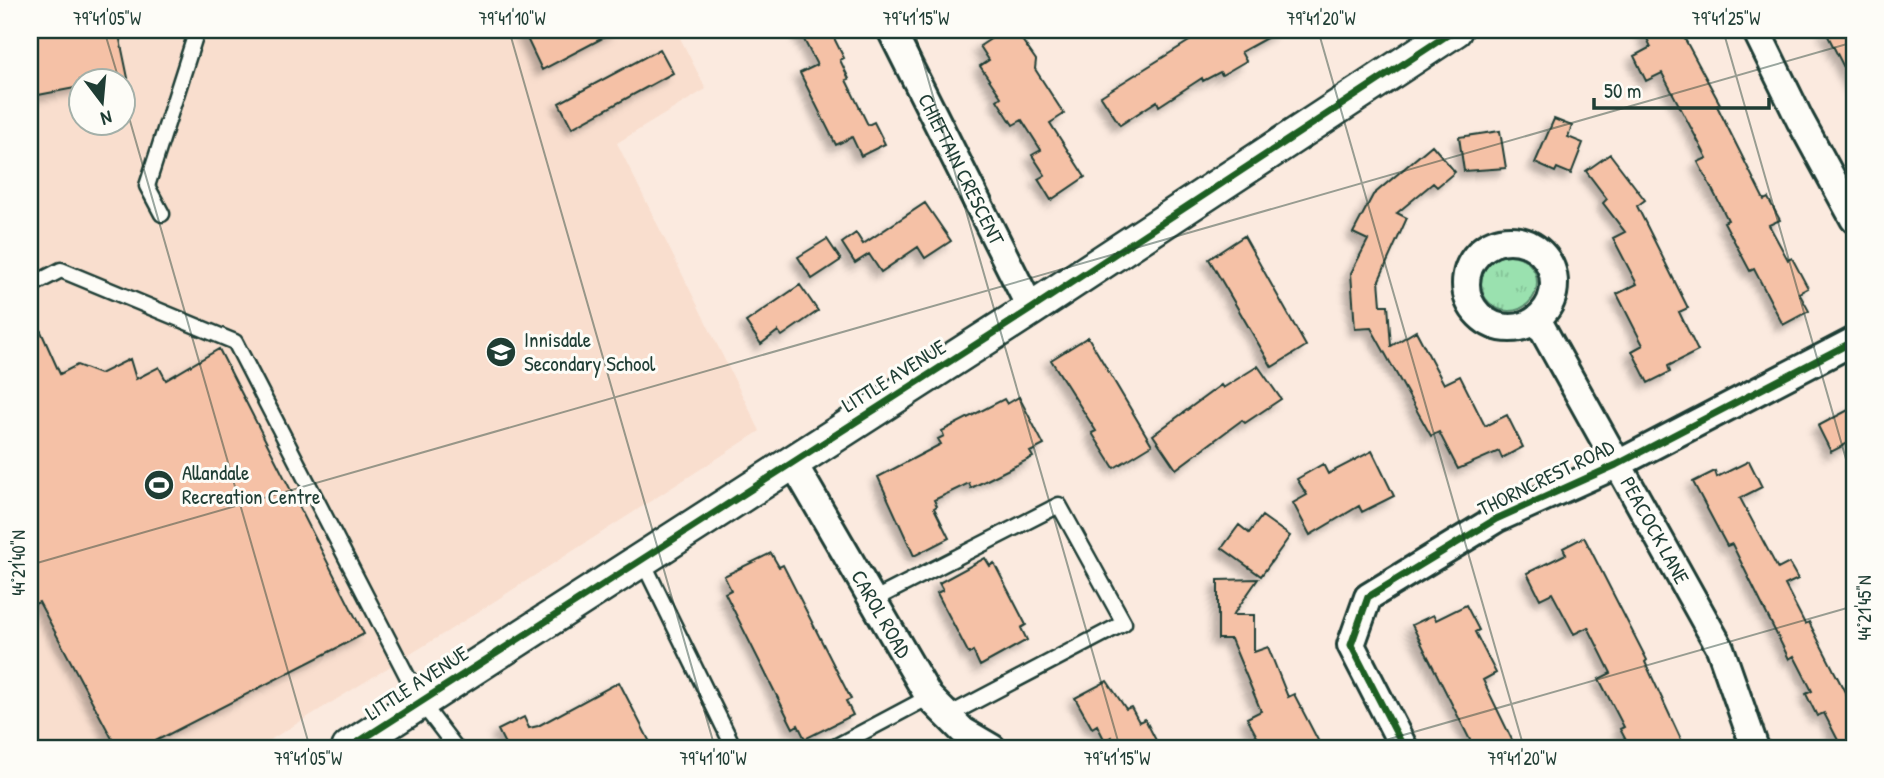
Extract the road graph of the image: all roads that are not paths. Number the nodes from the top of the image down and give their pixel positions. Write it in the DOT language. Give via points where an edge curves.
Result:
graph roads {
  1 [pos="197,30"];
  2 [pos="891,30"];
  3 [pos="1455,30"];
  4 [pos="1756,30"];
  5 [pos="162,214"];
  6 [pos="1854,219"];
  7 [pos="30,286"];
  8 [pos="1031,309"];
  9 [pos="1537,319"];
  10 [pos="1854,341"];
  11 [pos="792,461"];
  12 [pos="1616,465"];
  13 [pos="642,560"];
  14 [pos="873,600"];
  15 [pos="929,697"];
  16 [pos="420,701"];
  17 [pos="947,716"];
  18 [pos="349,748"];
  19 [pos="456,748"];
  20 [pos="734,748"];
  21 [pos="832,748"];
  22 [pos="992,748"];
  23 [pos="1404,748"];
  24 [pos="1755,748"];
  1 -- 5 [label="lane" via="146,186"];
  2 -- 8 [label="street, CHIEFTAIN CRESCENT"];
  3 -- 8 [label="street, LITTLE AVENUE"];
  4 -- 6 [label="street"];
  7 -- 16 [label="lane" via="61,270 235,342"];
  8 -- 11 [label="street, LITTLE AVENUE"];
  9 -- 12 [label="street, PEACOCK LANE"];
  10 -- 12 [label="street, THORNCREST ROAD"];
  11 -- 13 [label="street, LITTLE AVENUE"];
  11 -- 14 [label="street, CAROL ROAD"];
  12 -- 23 [label="street, THORNCREST ROAD" via="1496,519 1368,597 1351,645"];
  12 -- 24 [label="street, PEACOCK LANE" via="1720,648"];
  13 -- 16 [label="street, LITTLE AVENUE"];
  13 -- 20 [label="lane"];
  14 -- 15 [label="street, CAROL ROAD"];
  14 -- 17 [label="lane" via="1059,505 1124,623"];
  15 -- 17 [label="street, CAROL ROAD"];
  15 -- 21 [label="lane"];
  16 -- 18 [label="street, LITTLE AVENUE"];
  16 -- 19 [label="lane"];
  17 -- 22 [label="street, CAROL ROAD" via="963,732"];
}
